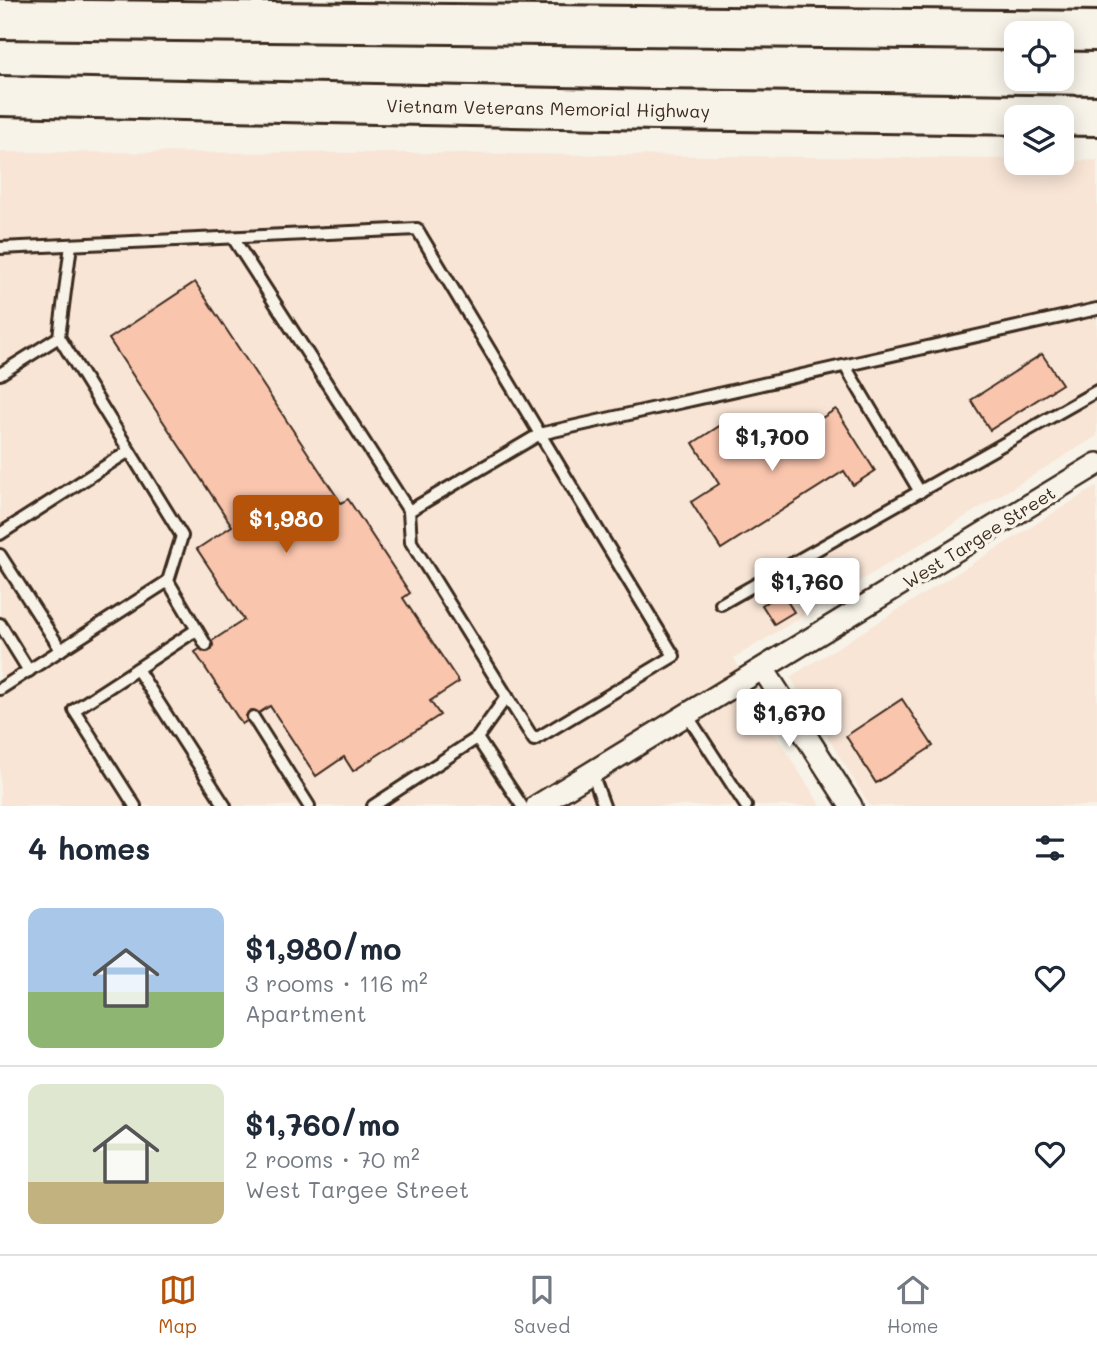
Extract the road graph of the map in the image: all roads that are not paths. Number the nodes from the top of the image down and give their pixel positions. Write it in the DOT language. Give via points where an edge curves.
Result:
graph roads {
  1 [pos="0,19"];
  2 [pos="1097,32"];
  3 [pos="0,96"];
  4 [pos="1097,116"];
  5 [pos="233,238"];
  6 [pos="71,245"];
  7 [pos="0,248"];
  8 [pos="1097,310"];
  9 [pos="59,337"];
  10 [pos="845,366"];
  11 [pos="0,374"];
  12 [pos="1097,391"];
  13 [pos="540,433"];
  14 [pos="129,451"];
  15 [pos="1097,464"];
  16 [pos="920,492"];
  17 [pos="409,511"];
  18 [pos="0,534"];
  19 [pos="0,555"];
  20 [pos="168,581"];
  21 [pos="721,604"];
  22 [pos="0,624"];
  23 [pos="196,629"];
  24 [pos="206,645"];
  25 [pos="61,650"];
  26 [pos="137,668"];
  27 [pos="763,669"];
  28 [pos="29,671"];
  29 [pos="0,690"];
  30 [pos="507,696"];
  31 [pos="687,715"];
  32 [pos="253,717"];
  33 [pos="477,737"];
  34 [pos="592,773"];
  35 [pos="135,806"];
  36 [pos="225,806"];
  37 [pos="309,806"];
  38 [pos="373,806"];
  39 [pos="522,806"];
  40 [pos="537,806"];
  41 [pos="604,806"];
  42 [pos="747,806"];
  43 [pos="851,806"];
  1 -- 2 [label="highway"];
  3 -- 4 [label="highway, Vietnam Veterans Memorial Highway"];
  5 -- 6 [label="lane"];
  5 -- 13 [label="lane" via="417,229"];
  5 -- 17 [label="lane"];
  6 -- 7 [label="lane"];
  6 -- 9 [label="lane"];
  8 -- 10 [label="lane"];
  9 -- 11 [label="lane"];
  9 -- 14 [label="lane"];
  10 -- 13 [label="lane"];
  10 -- 16 [label="lane"];
  12 -- 16 [label="lane"];
  13 -- 17 [label="lane"];
  13 -- 30 [label="lane" via="674,656 534,740"];
  14 -- 18 [label="lane"];
  14 -- 20 [label="lane" via="182,536"];
  15 -- 27 [label="street, West Targee Street"];
  16 -- 21 [label="lane"];
  17 -- 30 [label="lane" via="411,542"];
  19 -- 25 [label="lane"];
  20 -- 23 [label="lane"];
  20 -- 25 [label="lane"];
  22 -- 28 [label="lane"];
  23 -- 24 [label="lane"];
  23 -- 26 [label="lane"];
  25 -- 28 [label="lane"];
  26 -- 35 [label="lane" via="74,710"];
  26 -- 36 [label="lane"];
  27 -- 31 [label="street, West Targee Street"];
  27 -- 43 [label="street"];
  28 -- 29 [label="lane"];
  30 -- 33 [label="lane"];
  31 -- 34 [label="street, West Targee Street"];
  31 -- 42 [label="lane"];
  32 -- 37 [label="lane"];
  33 -- 38 [label="lane"];
  33 -- 39 [label="lane"];
  34 -- 40 [label="street, West Targee Street"];
  34 -- 41 [label="lane"];
}
